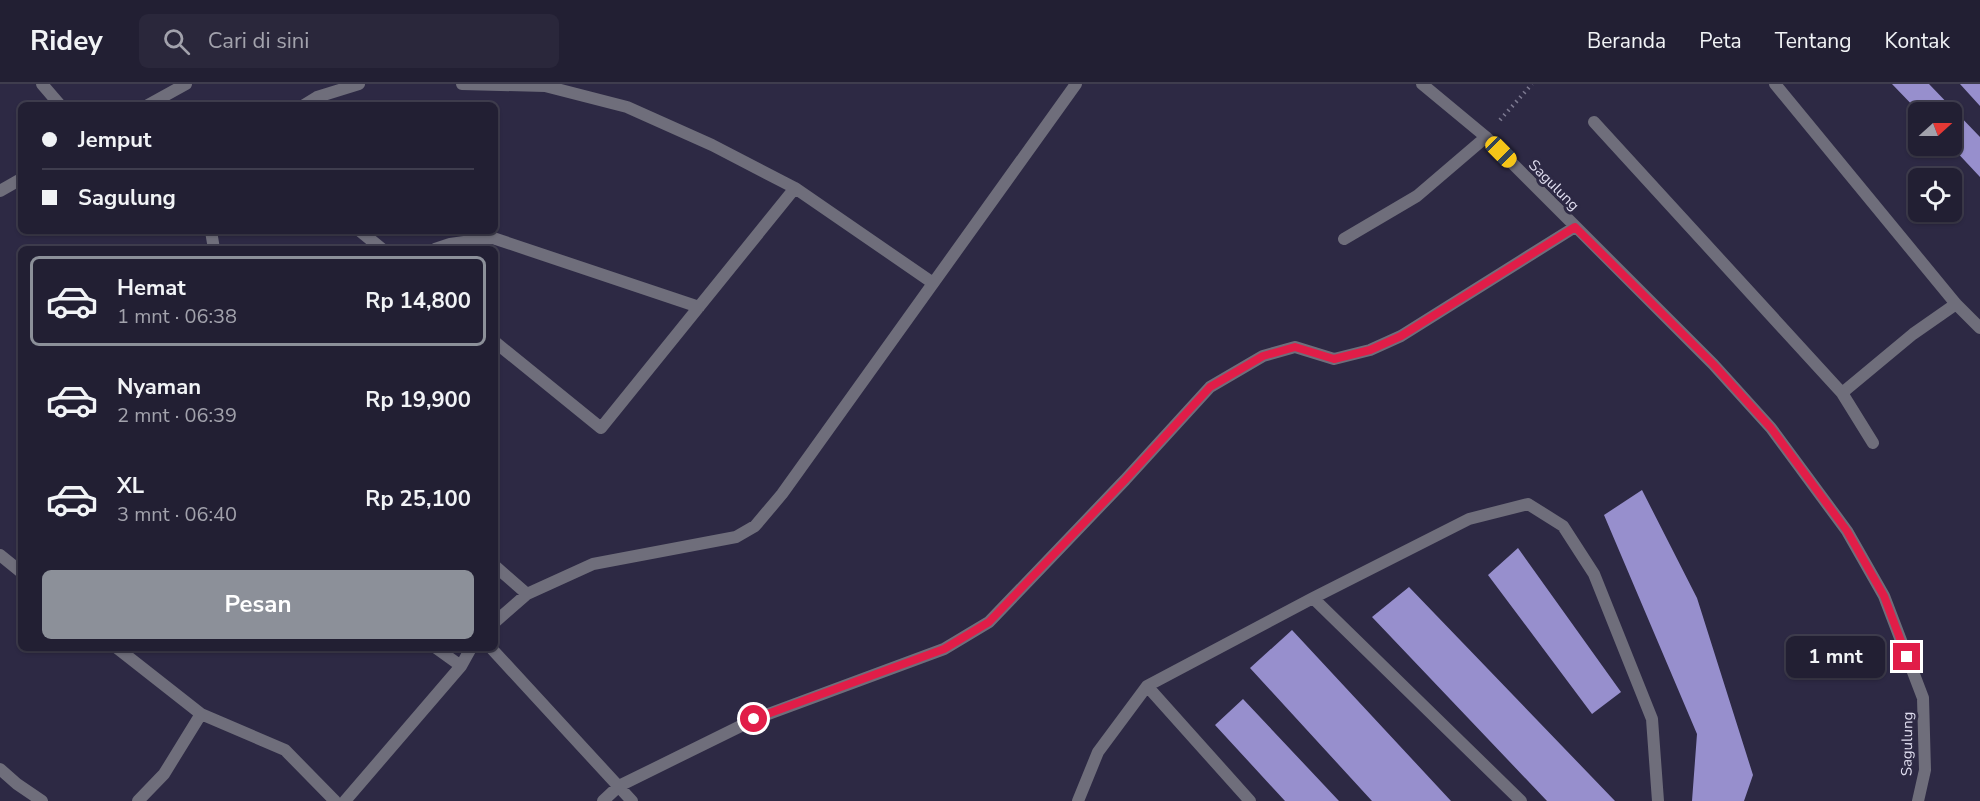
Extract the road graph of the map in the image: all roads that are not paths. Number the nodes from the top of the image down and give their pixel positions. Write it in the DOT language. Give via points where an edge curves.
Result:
graph roads {
  1 [pos="42,84"];
  2 [pos="186,84"];
  3 [pos="358,84"];
  4 [pos="462,84"];
  5 [pos="1076,84"];
  6 [pos="1422,84"];
  7 [pos="1775,84"];
  8 [pos="57,102"];
  9 [pos="153,102"];
  10 [pos="309,102"];
  11 [pos="1594,122"];
  12 [pos="1486,137"];
  13 [pos="18,181"];
  14 [pos="795,188"];
  15 [pos="0,191"];
  16 [pos="1575,227"];
  17 [pos="364,234"];
  18 [pos="1344,239"];
  19 [pos="378,246"];
  20 [pos="444,246"];
  21 [pos="933,283"];
  22 [pos="1956,304"];
  23 [pos="699,307"];
  24 [pos="1980,328"];
  25 [pos="498,344"];
  26 [pos="1842,393"];
  27 [pos="1873,443"];
  28 [pos="0,555"];
  29 [pos="498,569"];
  30 [pos="18,570"];
  31 [pos="526,594"];
  32 [pos="1313,598"];
  33 [pos="498,619"];
  34 [pos="121,651"];
  35 [pos="440,651"];
  36 [pos="469,651"];
  37 [pos="494,651"];
  38 [pos="461,666"];
  39 [pos="1148,686"];
  40 [pos="201,714"];
  41 [pos="0,769"];
  42 [pos="619,786"];
  43 [pos="42,801"];
  44 [pos="138,801"];
  45 [pos="335,801"];
  46 [pos="345,801"];
  47 [pos="603,801"];
  48 [pos="632,801"];
  49 [pos="1078,801"];
  50 [pos="1250,801"];
  51 [pos="1521,801"];
  52 [pos="1658,801"];
  53 [pos="1918,801"];
  1 -- 8 [label="street"];
  2 -- 9 [label="street"];
  3 -- 10 [label="street"];
  4 -- 14 [label="street" via="545,86 627,107"];
  5 -- 21 [label="street"];
  6 -- 12 [label="street, Sagulung"];
  7 -- 22 [label="street"];
  11 -- 26 [label="street"];
  12 -- 16 [label="street, Sagulung"];
  12 -- 18 [label="street" via="1417,196"];
  13 -- 15 [label="street"];
  14 -- 21 [label="street"];
  14 -- 23 [label="street"];
  16 -- 42 [label="street" via="1401,336 1370,350 1334,359 1295,347 1245,366 1210,387 989,622 944,649 754,719"];
  16 -- 53 [label="street, Sagulung" via="1713,364 1771,428 1847,531 1884,596 1923,698 1925,770"];
  17 -- 19 [label="street"];
  20 -- 23 [label="street" via="493,238"];
  21 -- 31 [label="street" via="782,494 755,525 736,537 593,564"];
  22 -- 24 [label="street"];
  22 -- 26 [label="street"];
  23 -- 25 [label="street" via="601,428"];
  26 -- 27 [label="street"];
  28 -- 30 [label="street"];
  29 -- 31 [label="street"];
  31 -- 33 [label="street"];
  32 -- 39 [label="street"];
  32 -- 51 [label="street"];
  32 -- 52 [label="street" via="1469,519 1528,504 1563,526 1594,574 1652,719"];
  34 -- 40 [label="street"];
  35 -- 38 [label="street"];
  36 -- 38 [label="street"];
  37 -- 42 [label="street"];
  38 -- 46 [label="street"];
  39 -- 49 [label="street" via="1098,752"];
  39 -- 50 [label="street"];
  40 -- 44 [label="street" via="164,774"];
  40 -- 45 [label="street" via="285,750"];
  41 -- 43 [label="street"];
  42 -- 47 [label="street"];
  42 -- 48 [label="street"];
}
